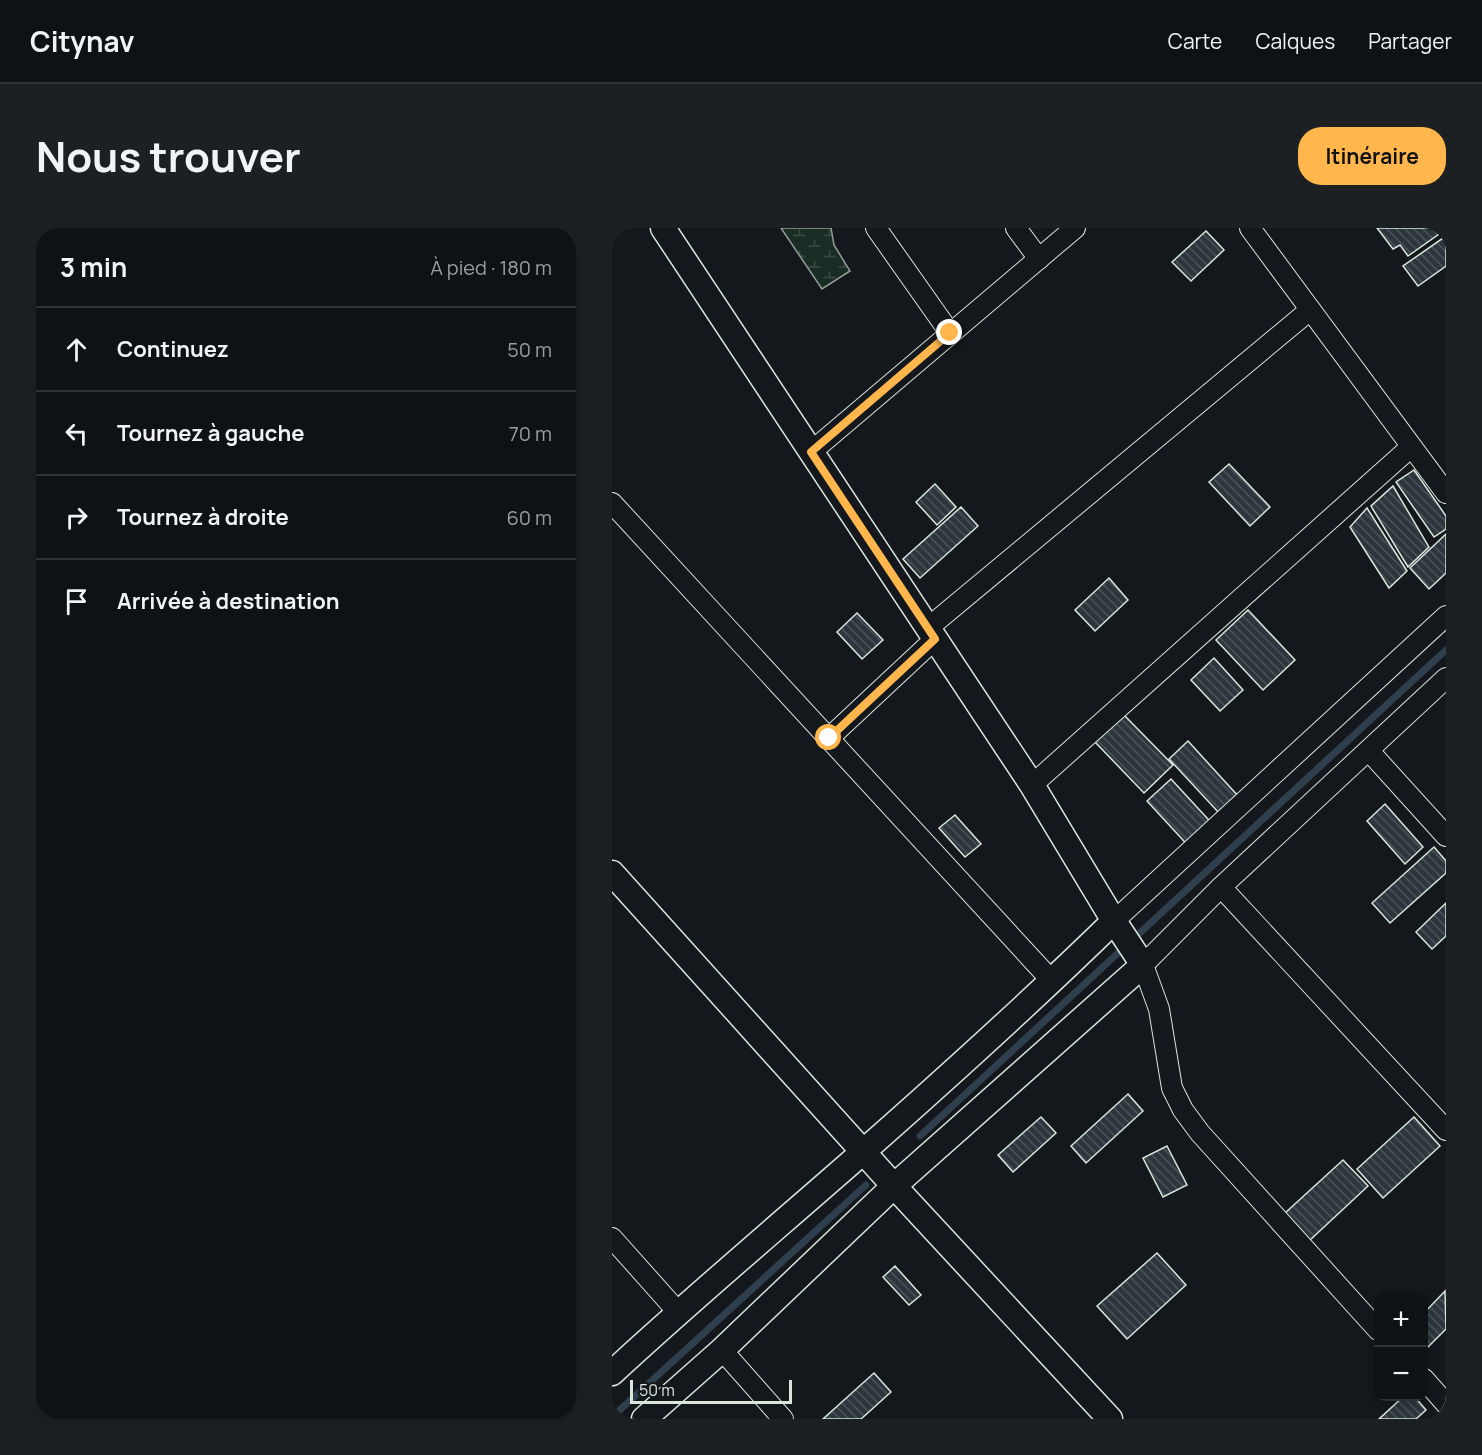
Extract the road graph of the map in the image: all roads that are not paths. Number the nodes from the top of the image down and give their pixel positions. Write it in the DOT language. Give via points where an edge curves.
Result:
graph roads {
  1 [pos="663,228"];
  2 [pos="876,228"];
  3 [pos="1016,228"];
  4 [pos="1075,228"];
  5 [pos="1250,228"];
  6 [pos="1039,259"];
  7 [pos="1310,310"];
  8 [pos="950,333"];
  9 [pos="1411,447"];
  10 [pos="811,452"];
  11 [pos="1446,493"];
  12 [pos="612,503"];
  13 [pos="1446,616"];
  14 [pos="931,633"];
  15 [pos="1446,678"];
  16 [pos="829,738"];
  17 [pos="1369,751"];
  18 [pos="1032,785"];
  19 [pos="1446,836"];
  20 [pos="612,873"];
  21 [pos="1221,887"];
  22 [pos="1114,921"];
  23 [pos="1143,965"];
  24 [pos="1052,981"];
  25 [pos="1446,1130"];
  26 [pos="864,1151"];
  27 [pos="894,1186"];
  28 [pos="612,1238"];
  29 [pos="678,1312"];
  30 [pos="1374,1326"];
  31 [pos="722,1350"];
  32 [pos="612,1373"];
  33 [pos="1428,1384"];
  34 [pos="1446,1404"];
  35 [pos="644,1419"];
  36 [pos="783,1419"];
  37 [pos="1110,1419"];
  1 -- 10 [label="street"];
  2 -- 8 [label="street"];
  3 -- 6 [label="street"];
  4 -- 6 [label="street"];
  5 -- 7 [label="street"];
  6 -- 8 [label="street"];
  7 -- 9 [label="street"];
  7 -- 14 [label="street"];
  8 -- 10 [label="street"];
  9 -- 11 [label="street"];
  9 -- 18 [label="street"];
  10 -- 14 [label="street"];
  12 -- 16 [label="street"];
  13 -- 22 [label="street"];
  14 -- 16 [label="street"];
  14 -- 18 [label="street"];
  15 -- 17 [label="street"];
  16 -- 24 [label="street"];
  17 -- 19 [label="street"];
  17 -- 21 [label="street"];
  18 -- 22 [label="street"];
  20 -- 26 [label="street"];
  21 -- 23 [label="street"];
  21 -- 25 [label="street"];
  22 -- 23 [label="street"];
  22 -- 24 [label="street"];
  23 -- 27 [label="street"];
  23 -- 30 [label="street" via="1159,1009 1172,1088 1183,1110"];
  24 -- 26 [label="street"];
  26 -- 27 [label="street"];
  26 -- 29 [label="street"];
  27 -- 31 [label="street"];
  27 -- 37 [label="street"];
  28 -- 29 [label="street"];
  29 -- 32 [label="street"];
  31 -- 35 [label="street"];
  31 -- 36 [label="street"];
  33 -- 34 [label="street"];
}
